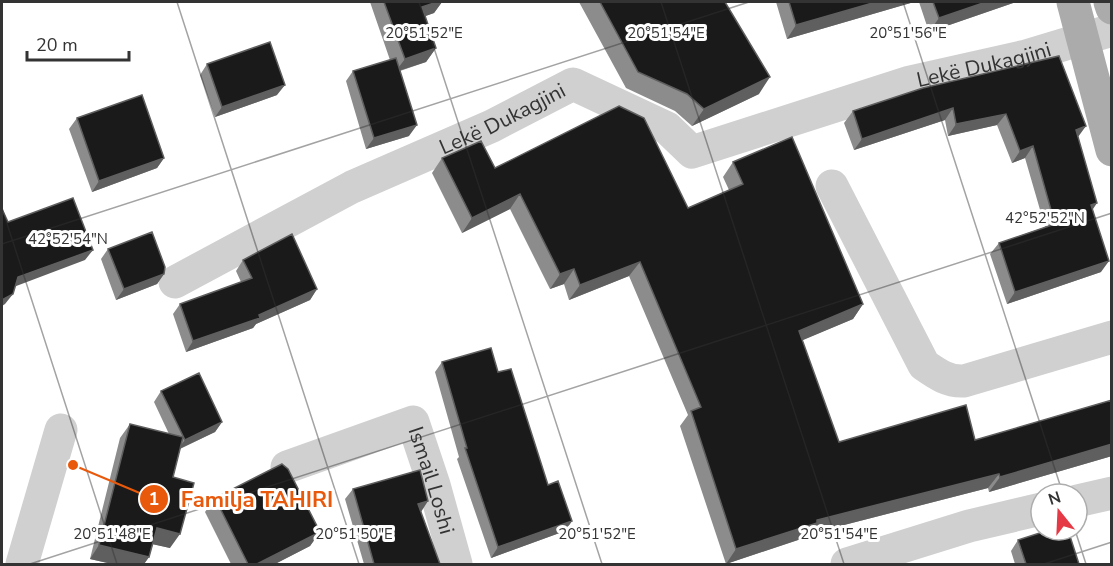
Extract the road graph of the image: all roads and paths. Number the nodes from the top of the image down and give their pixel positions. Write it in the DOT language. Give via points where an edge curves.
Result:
graph roads {
  1 [pos="1073,2"];
  2 [pos="1110,2"];
  3 [pos="1112,8"];
  4 [pos="1097,35"];
  5 [pos="1112,150"];
  6 [pos="832,186"];
  7 [pos="175,282"];
  8 [pos="1112,337"];
  9 [pos="61,430"];
  10 [pos="287,467"];
  11 [pos="1112,493"];
  12 [pos="1089,498"];
  13 [pos="1029,512"];
  14 [pos="867,562"];
  15 [pos="22,564"];
  16 [pos="456,564"];
  1 -- 4 [label="main road"];
  2 -- 3 [label="main road"];
  4 -- 5 [label="main road"];
  4 -- 7 [label="street, Lekë Dukagjini" via="1026,57 910,82 692,152 667,128 573,84 492,126 352,187"];
  6 -- 8 [label="street" via="924,365 943,378 964,381"];
  9 -- 15 [label="street"];
  10 -- 16 [label="street, Ismail Loshi" via="413,422"];
  11 -- 12 [label="street"];
  13 -- 14 [label="street" via="969,526"];
}
